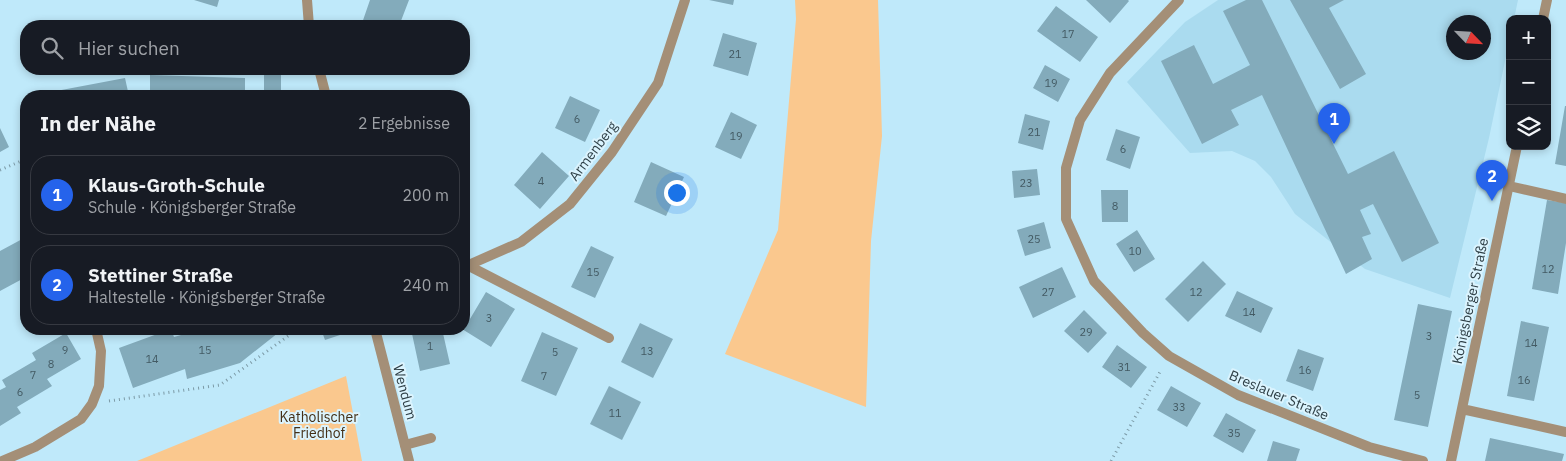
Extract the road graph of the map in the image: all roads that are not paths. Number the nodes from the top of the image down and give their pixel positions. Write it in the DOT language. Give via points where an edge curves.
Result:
graph roads {
  1 [pos="307,0"];
  2 [pos="684,0"];
  3 [pos="1179,0"];
  4 [pos="1547,0"];
  5 [pos="1544,15"];
  6 [pos="309,20"];
  7 [pos="321,75"];
  8 [pos="324,90"];
  9 [pos="1516,150"];
  10 [pos="1508,186"];
  11 [pos="1566,199"];
  12 [pos="470,264"];
  13 [pos="470,268"];
  14 [pos="97,335"];
  15 [pos="377,335"];
  16 [pos="609,338"];
  17 [pos="1462,409"];
  18 [pos="1566,432"];
  19 [pos="431,438"];
  20 [pos="405,445"];
  21 [pos="2,461"];
  22 [pos="409,461"];
  23 [pos="1423,461"];
  24 [pos="1451,461"];
  1 -- 6 [label="street"];
  2 -- 12 [label="street, Armenberg" via="658,83 612,152 570,204 521,242"];
  3 -- 23 [label="street, Breslauer Straße" via="1110,72 1080,120 1066,168 1066,219 1094,280 1142,333 1169,356 1238,395 1369,447"];
  4 -- 5 [label="street"];
  7 -- 8 [label="street"];
  9 -- 10 [label="street, Königsberger Straße"];
  10 -- 11 [label="street"];
  10 -- 17 [label="street, Königsberger Straße"];
  13 -- 16 [label="street"];
  14 -- 21 [label="street" via="101,351 99,386 81,419 35,447"];
  15 -- 20 [label="street, Wendum"];
  17 -- 18 [label="street"];
  17 -- 24 [label="street, Königsberger Straße"];
  19 -- 20 [label="street"];
  20 -- 22 [label="street, Wendum"];
}
